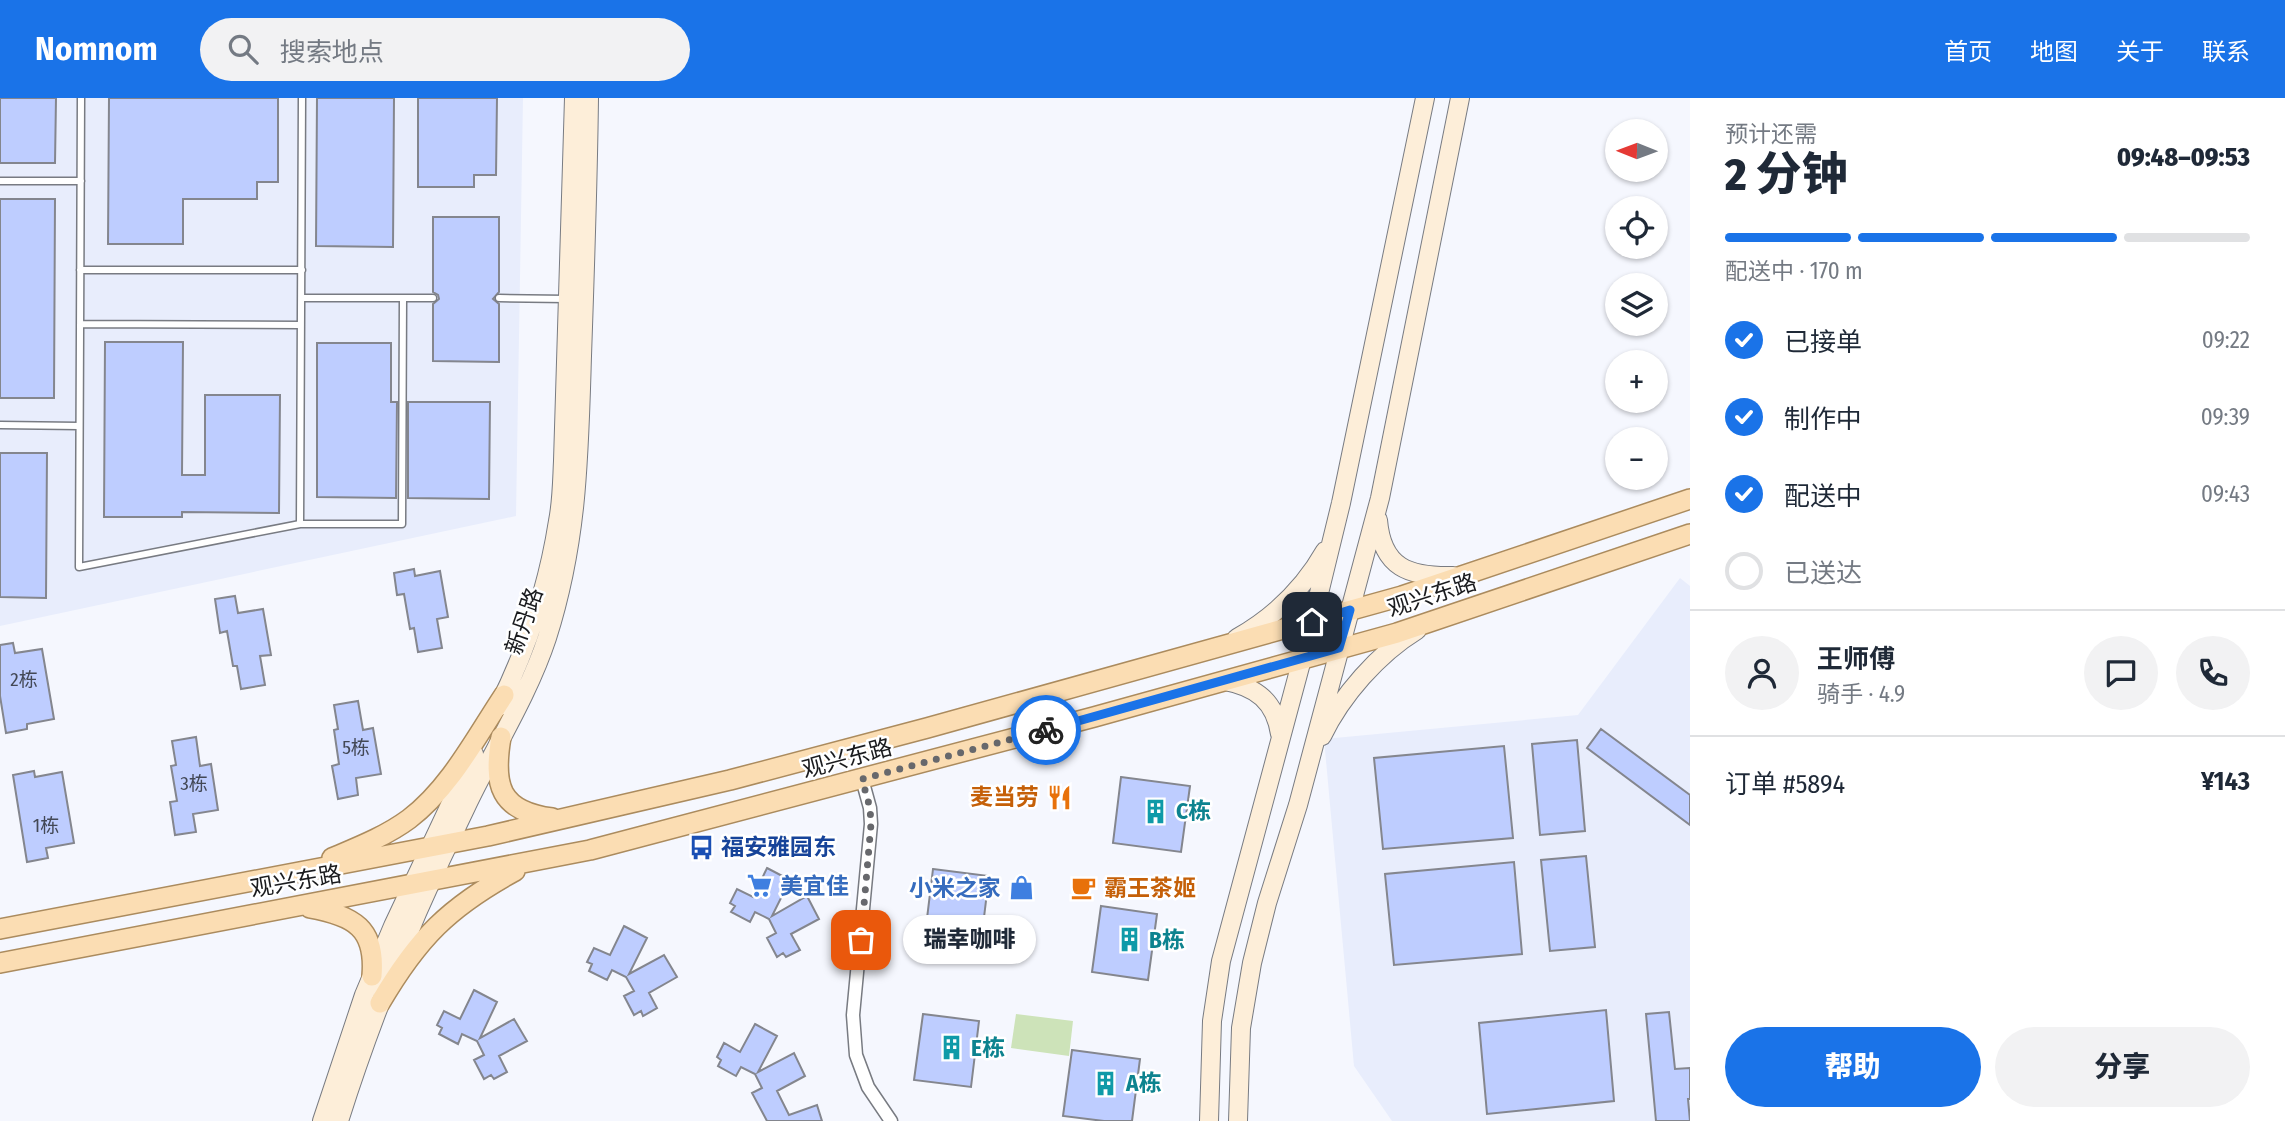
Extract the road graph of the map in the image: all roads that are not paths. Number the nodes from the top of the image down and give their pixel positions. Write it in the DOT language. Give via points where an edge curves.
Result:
graph roads {
  1 [pos="81,98"];
  2 [pos="302,98"];
  3 [pos="574,98"];
  4 [pos="589,98"];
  5 [pos="1425,98"];
  6 [pos="1460,98"];
  7 [pos="0,181"];
  8 [pos="81,181"];
  9 [pos="80,270"];
  10 [pos="302,270"];
  11 [pos="302,298"];
  12 [pos="403,298"];
  13 [pos="433,298"];
  14 [pos="499,298"];
  15 [pos="568,299"];
  16 [pos="80,324"];
  17 [pos="301,325"];
  18 [pos="0,425"];
  19 [pos="79,425"];
  20 [pos="1380,498"];
  21 [pos="1690,499"];
  22 [pos="300,524"];
  23 [pos="1690,534"];
  24 [pos="1332,538"];
  25 [pos="1460,576"];
  26 [pos="1350,610"];
  27 [pos="1431,621"];
  28 [pos="1312,622"];
  29 [pos="1221,647"];
  30 [pos="1339,648"];
  31 [pos="1302,659"];
  32 [pos="1225,681"];
  33 [pos="504,695"];
  34 [pos="501,737"];
  35 [pos="1280,739"];
  36 [pos="1309,764"];
  37 [pos="862,779"];
  38 [pos="564,819"];
  39 [pos="449,844"];
  40 [pos="429,848"];
  41 [pos="539,860"];
  42 [pos="296,873"];
  43 [pos="421,883"];
  44 [pos="292,906"];
  45 [pos="0,929"];
  46 [pos="0,963"];
  47 [pos="372,976"];
  48 [pos="380,1003"];
  49 [pos="322,1121"];
  50 [pos="339,1121"];
  51 [pos="891,1121"];
  52 [pos="1209,1121"];
  53 [pos="1238,1121"];
  1 -- 8 [label="lane"];
  2 -- 10 [label="lane"];
  3 -- 15 [label="street, 新丹路"];
  4 -- 34 [label="street, 新丹路" via="575,515 547,640"];
  5 -- 24 [label="street"];
  6 -- 20 [label="street"];
  7 -- 8 [label="lane"];
  8 -- 9 [label="lane"];
  9 -- 10 [label="lane"];
  9 -- 16 [label="lane"];
  10 -- 11 [label="lane"];
  11 -- 12 [label="lane"];
  11 -- 17 [label="lane"];
  12 -- 13 [label="lane"];
  12 -- 22 [label="lane" via="402,524"];
  14 -- 15 [label="lane"];
  15 -- 33 [label="street, 新丹路" via="559,519 533,621"];
  16 -- 17 [label="lane"];
  16 -- 19 [label="lane"];
  17 -- 22 [label="lane"];
  18 -- 19 [label="lane"];
  19 -- 22 [label="lane" via="79,567"];
  20 -- 25 [label="street" via="1380,536 1394,563 1417,574"];
  20 -- 26 [label="street"];
  21 -- 25 [label="main road, 观兴东路"];
  23 -- 27 [label="main road, 观兴东路"];
  24 -- 28 [label="street"];
  24 -- 29 [label="street" via="1281,607"];
  25 -- 26 [label="main road, 观兴东路"];
  26 -- 28 [label="main road, 观兴东路"];
  26 -- 30 [label="street"];
  27 -- 30 [label="main road, 观兴东路"];
  27 -- 36 [label="street" via="1398,643 1364,676 1324,731"];
  28 -- 29 [label="main road, 观兴东路"];
  28 -- 31 [label="street"];
  29 -- 38 [label="main road, 观兴东路" via="743,776"];
  30 -- 31 [label="main road, 观兴东路"];
  30 -- 36 [label="street"];
  31 -- 32 [label="main road, 观兴东路"];
  31 -- 35 [label="street"];
  32 -- 35 [label="street" via="1265,698 1277,717"];
  32 -- 37 [label="main road, 观兴东路"];
  33 -- 40 [label="street, 新丹路"];
  33 -- 42 [label="main road" via="423,807 390,831"];
  34 -- 38 [label="main road" via="498,771 505,798 528,813"];
  34 -- 39 [label="street, 新丹路"];
  35 -- 52 [label="street" via="1221,961 1212,1021"];
  36 -- 53 [label="street" via="1252,963 1241,1028"];
  37 -- 41 [label="main road, 观兴东路"];
  37 -- 51 [label="street" via="871,824 853,1016 856,1055 868,1087"];
  38 -- 39 [label="main road, 观兴东路"];
  39 -- 40 [label="main road, 观兴东路"];
  39 -- 43 [label="street, 新丹路"];
  40 -- 42 [label="main road, 观兴东路"];
  40 -- 43 [label="street, 新丹路"];
  41 -- 43 [label="main road, 观兴东路"];
  41 -- 48 [label="main road" via="452,911 408,960"];
  42 -- 45 [label="main road, 观兴东路"];
  43 -- 44 [label="main road, 观兴东路"];
  43 -- 47 [label="street, 新丹路"];
  43 -- 48 [label="street, 新丹路"];
  44 -- 46 [label="main road, 观兴东路"];
  44 -- 47 [label="main road" via="339,914 358,924 373,952"];
  47 -- 49 [label="street, 新丹路"];
  48 -- 50 [label="street, 新丹路"];
}
